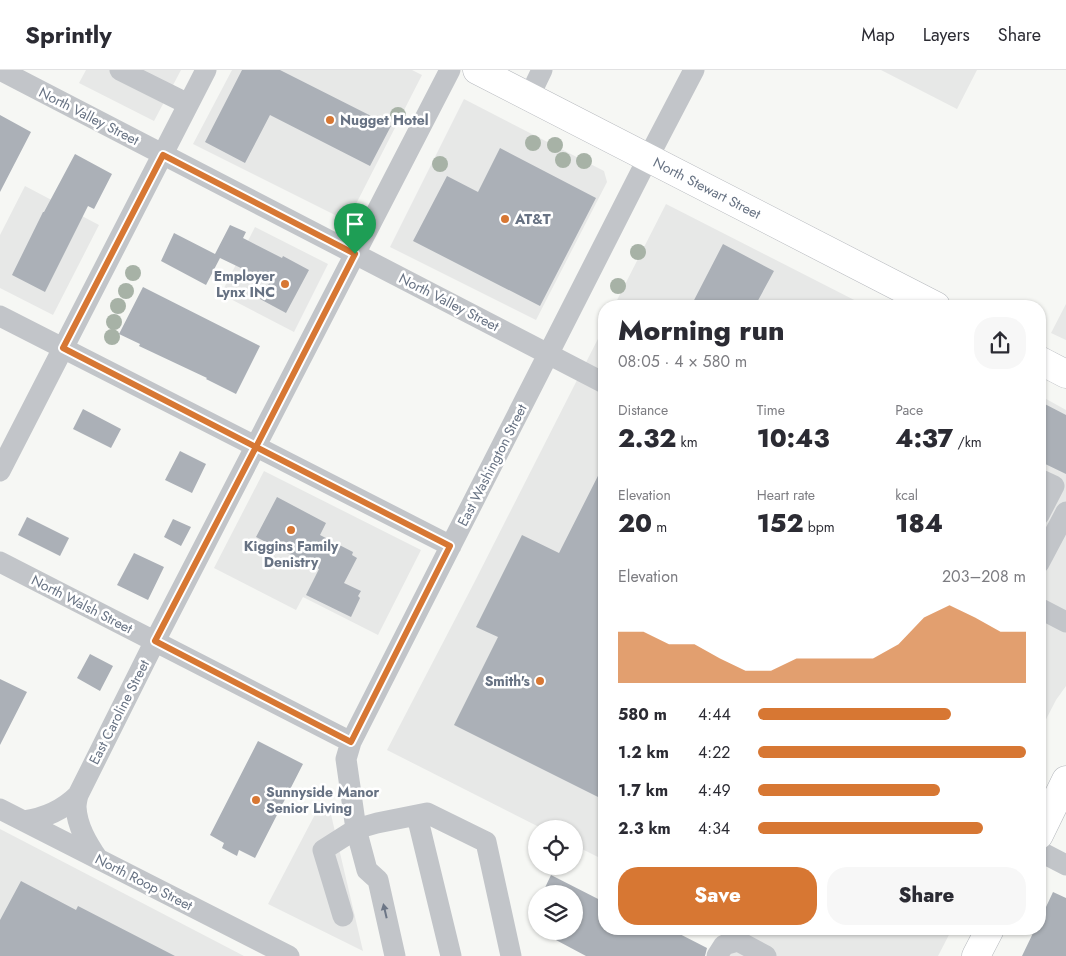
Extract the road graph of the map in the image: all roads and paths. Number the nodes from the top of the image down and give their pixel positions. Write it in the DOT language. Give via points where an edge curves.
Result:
graph roads {
  1 [pos="0,70"];
  2 [pos="120,70"];
  3 [pos="206,70"];
  4 [pos="450,70"];
  5 [pos="477,70"];
  6 [pos="542,70"];
  7 [pos="694,70"];
  8 [pos="529,97"];
  9 [pos="188,104"];
  10 [pos="163,155"];
  11 [pos="648,158"];
  12 [pos="355,254"];
  13 [pos="924,300"];
  14 [pos="0,316"];
  15 [pos="63,348"];
  16 [pos="548,354"];
  17 [pos="1046,364"];
  18 [pos="1066,374"];
  19 [pos="598,380"];
  20 [pos="256,447"];
  21 [pos="0,471"];
  22 [pos="1046,482"];
  23 [pos="1046,501"];
  24 [pos="1066,512"];
  25 [pos="450,546"];
  26 [pos="1046,550"];
  27 [pos="0,562"];
  28 [pos="1046,612"];
  29 [pos="1066,622"];
  30 [pos="155,641"];
  31 [pos="351,742"];
  32 [pos="1066,780"];
  33 [pos="78,795"];
  34 [pos="0,809"];
  35 [pos="418,816"];
  36 [pos="1046,820"];
  37 [pos="24,821"];
  38 [pos="356,829"];
  39 [pos="1046,855"];
  40 [pos="98,859"];
  41 [pos="1066,865"];
  42 [pos="343,916"];
  43 [pos="987,935"];
  44 [pos="289,956"];
  45 [pos="395,956"];
  46 [pos="451,956"];
  47 [pos="511,956"];
  48 [pos="718,956"];
  49 [pos="766,956"];
  50 [pos="976,956"];
  1 -- 10 [label="street, North Valley Street"];
  2 -- 9 [label="street"];
  3 -- 9 [label="street"];
  4 -- 12 [label="street, East Caroline Street"];
  5 -- 8 [label="main road, North Stewart Street"];
  6 -- 8 [label="street"];
  7 -- 11 [label="street, East Washington Street"];
  8 -- 11 [label="main road, North Stewart Street"];
  9 -- 10 [label="street"];
  10 -- 12 [label="street, North Valley Street"];
  10 -- 15 [label="street"];
  11 -- 13 [label="main road, North Stewart Street"];
  11 -- 16 [label="street, East Washington Street"];
  12 -- 16 [label="street, North Valley Street"];
  12 -- 20 [label="street, East Caroline Street"];
  14 -- 15 [label="street"];
  15 -- 20 [label="street"];
  15 -- 21 [label="street"];
  16 -- 19 [label="street, North Valley Street"];
  16 -- 25 [label="street, East Washington Street"];
  17 -- 18 [label="main road"];
  20 -- 25 [label="street"];
  20 -- 30 [label="street, East Caroline Street"];
  22 -- 23 [label="street" via="1054,486"];
  24 -- 26 [label="street"];
  25 -- 31 [label="street, East Washington Street"];
  27 -- 30 [label="street, North Walsh Street"];
  28 -- 29 [label="street"];
  30 -- 31 [label="street, North Walsh Street"];
  30 -- 33 [label="street, East Caroline Street"];
  31 -- 38 [label="street, East Washington Street" via="346,759"];
  32 -- 36 [label="main road"];
  33 -- 37 [label="street, East Caroline Street" via="52,814"];
  33 -- 40 [label="street, East Caroline Street" via="76,807 80,825"];
  34 -- 37 [label="street, North Roop Street"];
  35 -- 38 [label="street"];
  35 -- 46 [label="street"];
  35 -- 47 [label="street" via="427,813 486,842"];
  37 -- 40 [label="street, North Roop Street"];
  38 -- 42 [label="street" via="323,850"];
  45 -- 38 [label="street, East Washington Street, one-way" via="378,880 367,870"];
  39 -- 41 [label="street"];
  40 -- 44 [label="street, North Roop Street"];
  43 -- 50 [label="main road"];
  48 -- 49 [label="street" via="724,946 738,941"];
}
